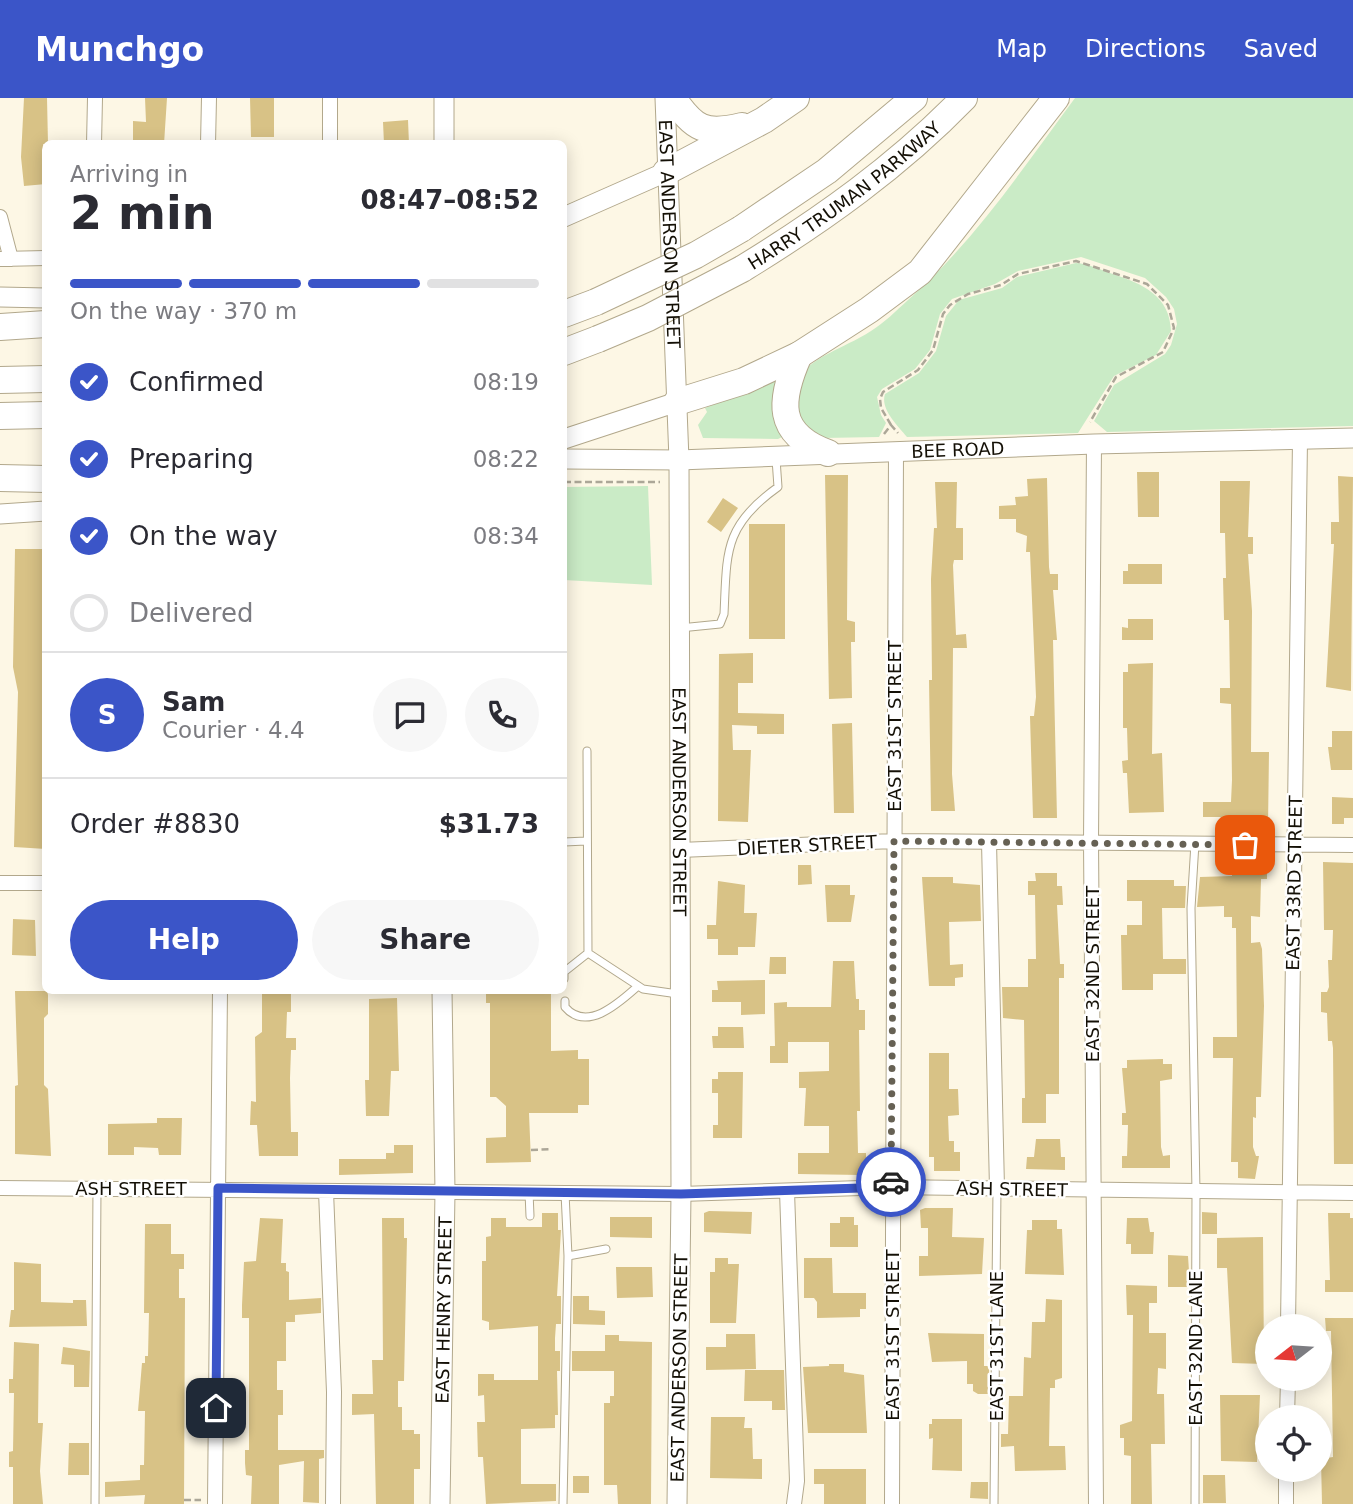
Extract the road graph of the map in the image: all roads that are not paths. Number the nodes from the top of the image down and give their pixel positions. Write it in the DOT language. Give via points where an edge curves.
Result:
graph roads {
  1 [pos="95,98"];
  2 [pos="209,98"];
  3 [pos="330,98"];
  4 [pos="444,98"];
  5 [pos="665,98"];
  6 [pos="673,98"];
  7 [pos="796,98"];
  8 [pos="914,98"];
  9 [pos="964,98"];
  10 [pos="1056,98"];
  11 [pos="764,120"];
  12 [pos="94,140"];
  13 [pos="208,140"];
  14 [pos="330,140"];
  15 [pos="444,140"];
  16 [pos="666,172"];
  17 [pos="567,216"];
  18 [pos="0,218"];
  19 [pos="42,258"];
  20 [pos="6,259"];
  21 [pos="0,297"];
  22 [pos="42,298"];
  23 [pos="567,313"];
  24 [pos="42,324"];
  25 [pos="0,327"];
  26 [pos="567,351"];
  27 [pos="799,355"];
  28 [pos="42,379"];
  29 [pos="0,380"];
  30 [pos="677,402"];
  31 [pos="42,415"];
  32 [pos="0,416"];
  33 [pos="567,438"];
  34 [pos="1353,438"];
  35 [pos="1300,440"];
  36 [pos="893,443"];
  37 [pos="1094,444"];
  38 [pos="828,453"];
  39 [pos="776,456"];
  40 [pos="567,459"];
  41 [pos="680,460"];
  42 [pos="0,478"];
  43 [pos="42,479"];
  44 [pos="42,511"];
  45 [pos="0,514"];
  46 [pos="680,628"];
  47 [pos="587,751"];
  48 [pos="586,841"];
  49 [pos="894,841"];
  50 [pos="1091,841"];
  51 [pos="567,842"];
  52 [pos="989,842"];
  53 [pos="1195,843"];
  54 [pos="1353,845"];
  55 [pos="1295,846"];
  56 [pos="680,850"];
  57 [pos="0,883"];
  58 [pos="42,883"];
  59 [pos="588,953"];
  60 [pos="567,970"];
  61 [pos="637,987"];
  62 [pos="220,994"];
  63 [pos="443,994"];
  64 [pos="681,994"];
  65 [pos="565,1001"];
  66 [pos="891,1187"];
  67 [pos="0,1188"];
  68 [pos="96,1188"];
  69 [pos="218,1188"];
  70 [pos="997,1188"];
  71 [pos="1093,1189"];
  72 [pos="326,1191"];
  73 [pos="787,1191"];
  74 [pos="445,1192"];
  75 [pos="529,1192"];
  76 [pos="565,1192"];
  77 [pos="1196,1192"];
  78 [pos="1290,1193"];
  79 [pos="1353,1193"];
  80 [pos="681,1194"];
  81 [pos="530,1216"];
  82 [pos="606,1249"];
  83 [pos="568,1256"];
  84 [pos="1288,1314"];
  85 [pos="1286,1482"];
  86 [pos="95,1504"];
  87 [pos="215,1504"];
  88 [pos="333,1504"];
  89 [pos="440,1504"];
  90 [pos="563,1504"];
  91 [pos="677,1504"];
  92 [pos="794,1504"];
  93 [pos="892,1504"];
  94 [pos="994,1504"];
  95 [pos="1096,1504"];
  96 [pos="1195,1504"];
  97 [pos="1286,1504"];
  1 -- 12 [label="street"];
  2 -- 13 [label="street"];
  3 -- 14 [label="street"];
  4 -- 15 [label="main road"];
  5 -- 16 [label="main road, EAST ANDERSON STREET"];
  6 -- 11 [label="highway" via="687,119 700,128 725,130"];
  7 -- 11 [label="highway"];
  8 -- 23 [label="highway, HARRY TRUMAN PARKWAY, bridge" via="827,170 741,229 696,255"];
  9 -- 26 [label="highway, HARRY TRUMAN PARKWAY, bridge" via="896,162 800,233 660,312"];
  10 -- 27 [label="highway" via="920,272"];
  11 -- 16 [label="highway"];
  16 -- 17 [label="main road"];
  16 -- 30 [label="main road, EAST ANDERSON STREET"];
  18 -- 20 [label="street"];
  19 -- 20 [label="street"];
  21 -- 22 [label="main road"];
  24 -- 25 [label="highway"];
  27 -- 30 [label="highway" via="744,381"];
  27 -- 38 [label="highway" via="785,386 790,426 804,445"];
  28 -- 29 [label="highway"];
  30 -- 33 [label="main road"];
  30 -- 41 [label="main road, EAST ANDERSON STREET"];
  31 -- 32 [label="highway"];
  34 -- 35 [label="main road, BEE ROAD"];
  35 -- 37 [label="main road, BEE ROAD"];
  35 -- 55 [label="street, EAST 33RD STREET"];
  36 -- 37 [label="main road, BEE ROAD"];
  36 -- 38 [label="main road, BEE ROAD"];
  36 -- 49 [label="street, EAST 31ST STREET"];
  37 -- 50 [label="street, EAST 32ND STREET"];
  38 -- 39 [label="main road, BEE ROAD"];
  39 -- 41 [label="main road, BEE ROAD"];
  39 -- 46 [label="lane" via="778,487 742,519 728,547 720,624"];
  40 -- 41 [label="main road, BEE ROAD"];
  41 -- 46 [label="main road, EAST ANDERSON STREET"];
  42 -- 43 [label="highway"];
  44 -- 45 [label="main road"];
  46 -- 56 [label="main road, EAST ANDERSON STREET"];
  47 -- 48 [label="lane"];
  48 -- 51 [label="lane"];
  48 -- 59 [label="lane"];
  49 -- 52 [label="street, DIETER STREET"];
  49 -- 56 [label="street, DIETER STREET"];
  49 -- 66 [label="street, EAST 31ST STREET"];
  50 -- 52 [label="street, DIETER STREET"];
  50 -- 53 [label="street, DIETER STREET"];
  50 -- 71 [label="street, EAST 32ND STREET"];
  52 -- 70 [label="street"];
  53 -- 55 [label="street, DIETER STREET"];
  53 -- 77 [label="lane, EAST 32ND LANE" via="1191,921"];
  54 -- 55 [label="street, DIETER STREET"];
  55 -- 78 [label="street, EAST 33RD STREET"];
  56 -- 64 [label="main road, EAST ANDERSON STREET"];
  57 -- 58 [label="street"];
  59 -- 60 [label="lane"];
  59 -- 61 [label="lane"];
  61 -- 64 [label="lane"];
  61 -- 65 [label="lane" via="608,1012 594,1016 575,1015"];
  62 -- 69 [label="street"];
  63 -- 74 [label="main road, EAST HENRY STREET"];
  64 -- 80 [label="main road, EAST ANDERSON STREET"];
  66 -- 70 [label="street, ASH STREET"];
  66 -- 73 [label="street, ASH STREET"];
  66 -- 93 [label="street, EAST 31ST STREET"];
  67 -- 68 [label="street, ASH STREET"];
  68 -- 69 [label="street, ASH STREET"];
  68 -- 86 [label="lane"];
  69 -- 72 [label="street, ASH STREET"];
  69 -- 87 [label="street"];
  70 -- 71 [label="street, ASH STREET"];
  70 -- 94 [label="lane, EAST 31ST LANE"];
  71 -- 77 [label="street, ASH STREET"];
  71 -- 95 [label="street, EAST 32ND STREET"];
  72 -- 74 [label="street, ASH STREET"];
  72 -- 88 [label="street" via="334,1392"];
  73 -- 80 [label="street, ASH STREET"];
  73 -- 92 [label="street" via="797,1481"];
  74 -- 75 [label="street, ASH STREET"];
  74 -- 89 [label="main road, EAST HENRY STREET"];
  75 -- 76 [label="street, ASH STREET"];
  75 -- 81 [label="lane"];
  76 -- 80 [label="street, ASH STREET"];
  76 -- 83 [label="lane"];
  77 -- 78 [label="street, ASH STREET"];
  77 -- 96 [label="lane, EAST 32ND LANE"];
  78 -- 79 [label="street, ASH STREET"];
  78 -- 84 [label="street, EAST 33RD STREET"];
  80 -- 91 [label="main road, EAST ANDERSON STREET"];
  82 -- 83 [label="lane"];
  83 -- 90 [label="lane"];
  85 -- 97 [label="street"];
}
